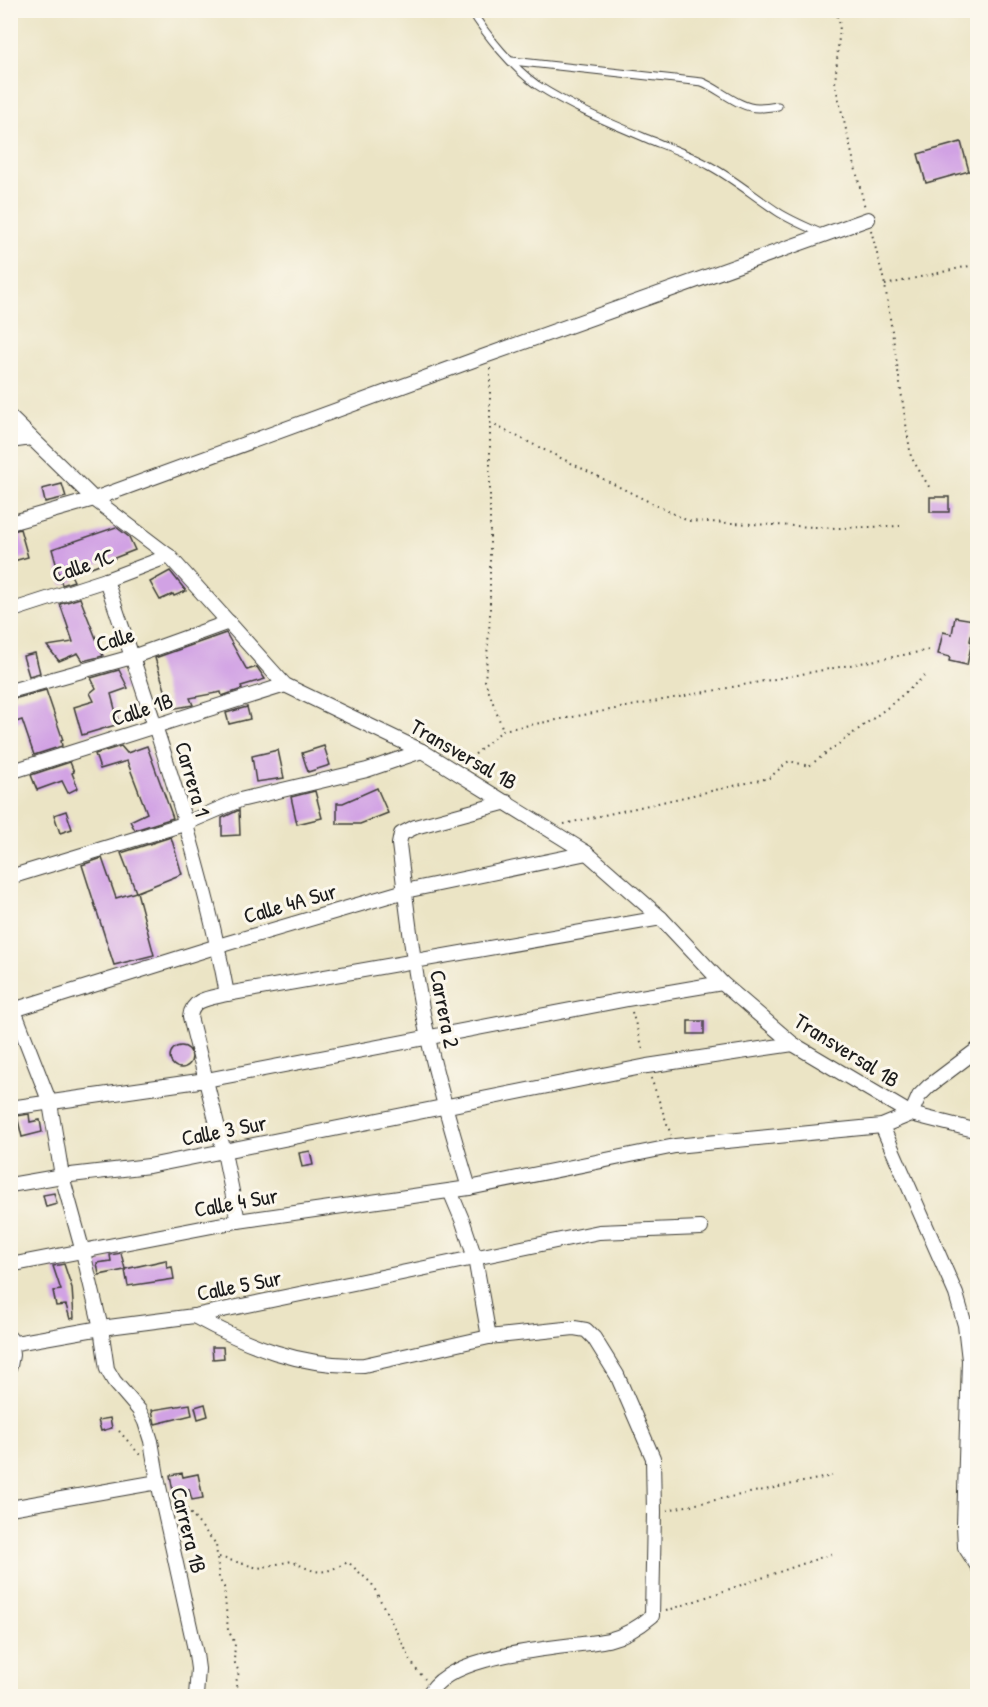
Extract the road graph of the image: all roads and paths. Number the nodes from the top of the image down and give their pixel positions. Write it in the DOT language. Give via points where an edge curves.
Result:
graph roads {
  1 [pos="471,10"];
  2 [pos="836,10"];
  3 [pos="512,61"];
  4 [pos="778,106"];
  5 [pos="868,219"];
  6 [pos="825,235"];
  7 [pos="978,264"];
  8 [pos="885,285"];
  9 [pos="482,357"];
  10 [pos="10,417"];
  11 [pos="490,423"];
  12 [pos="31,438"];
  13 [pos="10,441"];
  14 [pos="931,490"];
  15 [pos="94,499"];
  16 [pos="10,523"];
  17 [pos="900,526"];
  18 [pos="169,556"];
  19 [pos="106,580"];
  20 [pos="10,611"];
  21 [pos="229,622"];
  22 [pos="930,650"];
  23 [pos="132,657"];
  24 [pos="927,675"];
  25 [pos="285,685"];
  26 [pos="10,691"];
  27 [pos="156,727"];
  28 [pos="503,730"];
  29 [pos="422,751"];
  30 [pos="10,772"];
  31 [pos="458,772"];
  32 [pos="507,802"];
  33 [pos="184,824"];
  34 [pos="546,827"];
  35 [pos="587,853"];
  36 [pos="10,878"];
  37 [pos="405,891"];
  38 [pos="661,918"];
  39 [pos="218,946"];
  40 [pos="414,962"];
  41 [pos="722,983"];
  42 [pos="227,994"];
  43 [pos="11,1007"];
  44 [pos="428,1037"];
  45 [pos="793,1044"];
  46 [pos="978,1049"];
  47 [pos="206,1080"];
  48 [pos="50,1103"];
  49 [pos="445,1106"];
  50 [pos="10,1108"];
  51 [pos="910,1114"];
  52 [pos="882,1126"];
  53 [pos="978,1131"];
  54 [pos="224,1152"];
  55 [pos="62,1176"];
  56 [pos="10,1185"];
  57 [pos="469,1188"];
  58 [pos="450,1191"];
  59 [pos="238,1221"];
  60 [pos="700,1228"];
  61 [pos="83,1252"];
  62 [pos="475,1258"];
  63 [pos="10,1265"];
  64 [pos="194,1316"];
  65 [pos="101,1328"];
  66 [pos="489,1337"];
  67 [pos="11,1342"];
  68 [pos="10,1366"];
  69 [pos="119,1431"];
  70 [pos="144,1460"];
  71 [pos="832,1476"];
  72 [pos="158,1482"];
  73 [pos="10,1508"];
  74 [pos="654,1512"];
  75 [pos="834,1553"];
  76 [pos="219,1557"];
  77 [pos="978,1566"];
  78 [pos="652,1616"];
  79 [pos="430,1692"];
  80 [pos="196,1696"];
  81 [pos="237,1696"];
  1 -- 3 [label="lane"];
  2 -- 5 [label="path" via="840,25 835,84"];
  3 -- 4 [label="lane" via="702,82 747,107"];
  3 -- 6 [label="lane" via="536,84 569,103 708,164 777,212"];
  5 -- 6 [label="street"];
  5 -- 8 [label="path"];
  6 -- 9 [label="street"];
  7 -- 8 [label="path"];
  8 -- 14 [label="path" via="911,458"];
  9 -- 11 [label="path" via="490,364"];
  9 -- 15 [label="street"];
  10 -- 12 [label="street, Transversal 1B"];
  11 -- 17 [label="path" via="688,521 837,528"];
  11 -- 28 [label="path" via="490,618 485,681"];
  12 -- 13 [label="street"];
  12 -- 15 [label="street, Transversal 1B"];
  15 -- 16 [label="street"];
  15 -- 18 [label="street, Transversal 1B"];
  18 -- 19 [label="street, Calle 1C"];
  18 -- 21 [label="street, Transversal 1B"];
  19 -- 20 [label="street, Calle 1C"];
  19 -- 23 [label="street, Carrera 1"];
  21 -- 23 [label="street, Calle"];
  21 -- 25 [label="street, Transversal 1B"];
  22 -- 28 [label="path"];
  23 -- 26 [label="street, Calle"];
  23 -- 27 [label="street, Carrera 1"];
  24 -- 34 [label="path" via="809,766 789,761 769,778"];
  25 -- 27 [label="street, Calle 1B"];
  25 -- 29 [label="street, Transversal 1B"];
  27 -- 30 [label="street, Calle 1B"];
  27 -- 33 [label="street, Carrera 1"];
  28 -- 31 [label="path"];
  29 -- 31 [label="street, Transversal 1B"];
  29 -- 33 [label="street" via="367,770 247,798"];
  31 -- 32 [label="street, Transversal 1B"];
  32 -- 34 [label="street, Transversal 1B"];
  32 -- 37 [label="street, Carrera 2" via="401,834"];
  33 -- 36 [label="street"];
  33 -- 39 [label="street, Carrera 1"];
  34 -- 35 [label="street, Transversal 1B"];
  35 -- 37 [label="street, Calle 4A Sur"];
  35 -- 38 [label="street, Transversal 1B"];
  37 -- 39 [label="street, Calle 4A Sur"];
  37 -- 40 [label="street, Carrera 2"];
  38 -- 40 [label="street"];
  38 -- 41 [label="street, Transversal 1B"];
  39 -- 42 [label="street, Carrera 1"];
  39 -- 43 [label="street, Calle 4A Sur"];
  40 -- 42 [label="street"];
  40 -- 44 [label="street, Carrera 2"];
  41 -- 44 [label="street"];
  41 -- 45 [label="street, Transversal 1B"];
  42 -- 47 [label="street" via="200,1000 191,1011"];
  43 -- 48 [label="street"];
  44 -- 47 [label="street"];
  44 -- 49 [label="street, Carrera 2"];
  45 -- 49 [label="street, Calle 3 Sur" via="647,1066"];
  45 -- 51 [label="street, Transversal 1B"];
  46 -- 51 [label="street" via="929,1086"];
  47 -- 48 [label="street"];
  47 -- 54 [label="street"];
  48 -- 50 [label="street"];
  48 -- 55 [label="street"];
  49 -- 54 [label="street, Calle 3 Sur"];
  49 -- 57 [label="street, Carrera 2"];
  51 -- 52 [label="street, Calle 4 Sur"];
  51 -- 53 [label="street, Transversal 1B"];
  52 -- 57 [label="street, Calle 4 Sur" via="675,1146"];
  52 -- 77 [label="street" via="956,1294 964,1325 969,1360 965,1546"];
  54 -- 55 [label="street, Calle 3 Sur"];
  54 -- 59 [label="street"];
  55 -- 56 [label="street, Calle 3 Sur"];
  55 -- 61 [label="street"];
  57 -- 58 [label="street, Calle 4 Sur"];
  58 -- 59 [label="street, Calle 4 Sur"];
  58 -- 62 [label="street"];
  59 -- 61 [label="street, Calle 4 Sur"];
  60 -- 62 [label="street, Calle 5 Sur" via="599,1232"];
  61 -- 63 [label="street, Calle 4 Sur"];
  61 -- 65 [label="street"];
  62 -- 64 [label="street, Calle 5 Sur"];
  62 -- 66 [label="street"];
  64 -- 65 [label="street, Calle 5 Sur"];
  64 -- 66 [label="street" via="233,1337 283,1356 333,1365 364,1365"];
  65 -- 67 [label="street, Calle 5 Sur"];
  65 -- 72 [label="street" via="106,1369 145,1422"];
  66 -- 74 [label="street" via="574,1328 586,1330 594,1338 617,1375 653,1458"];
  67 -- 68 [label="street"];
  69 -- 70 [label="path"];
  71 -- 74 [label="path"];
  72 -- 73 [label="street, Carrera 1B"];
  72 -- 76 [label="path" via="179,1499 216,1544"];
  72 -- 80 [label="street, Carrera 1B" via="196,1654"];
  74 -- 78 [label="street"];
  75 -- 78 [label="path"];
  76 -- 79 [label="path" via="258,1568 292,1561 326,1573 348,1562 372,1584"];
  76 -- 81 [label="path" via="228,1630 236,1643"];
  78 -- 79 [label="street" via="637,1629 610,1640 485,1660 452,1674"];
}
